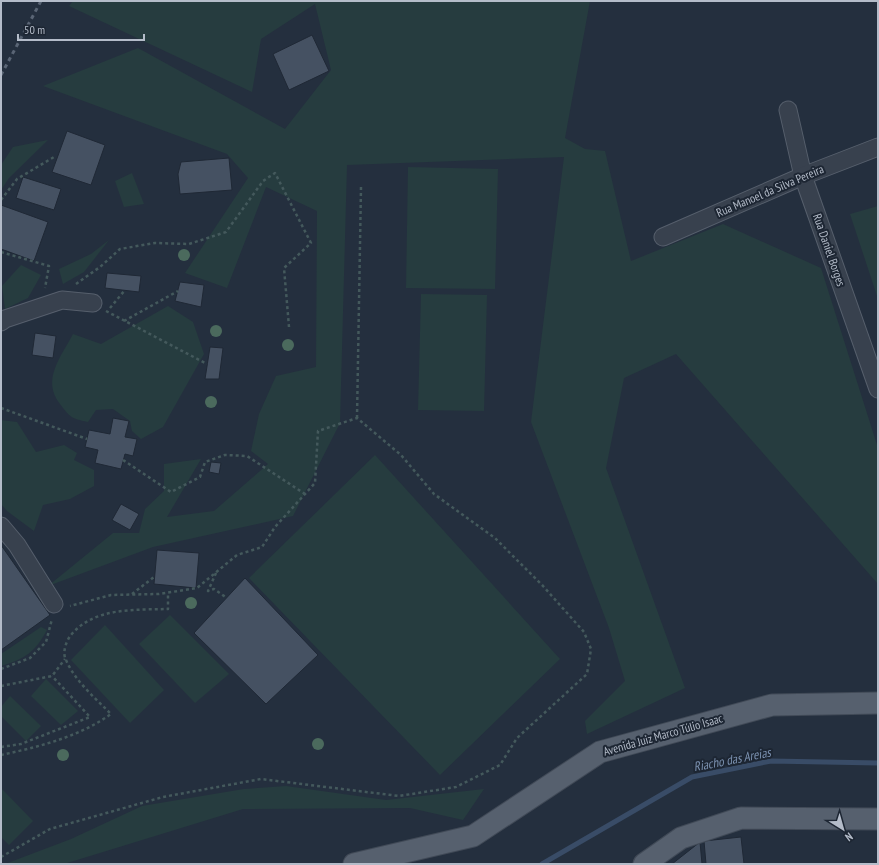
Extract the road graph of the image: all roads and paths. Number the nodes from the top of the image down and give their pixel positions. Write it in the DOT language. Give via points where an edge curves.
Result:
graph roads {
  1 [pos="788,110"];
  2 [pos="878,146"];
  3 [pos="54,158"];
  4 [pos="803,176"];
  5 [pos="361,187"];
  6 [pos="1,200"];
  7 [pos="662,237"];
  8 [pos="1,252"];
  9 [pos="70,287"];
  10 [pos="125,290"];
  11 [pos="178,291"];
  12 [pos="100,307"];
  13 [pos="33,310"];
  14 [pos="124,321"];
  15 [pos="1,322"];
  16 [pos="288,327"];
  17 [pos="207,364"];
  18 [pos="878,389"];
  19 [pos="1,408"];
  20 [pos="357,418"];
  21 [pos="87,439"];
  22 [pos="123,460"];
  23 [pos="305,494"];
  24 [pos="1,526"];
  25 [pos="216,572"];
  26 [pos="154,577"];
  27 [pos="168,593"];
  28 [pos="131,594"];
  29 [pos="227,598"];
  30 [pos="54,609"];
  31 [pos="65,659"];
  32 [pos="1,669"];
  33 [pos="52,676"];
  34 [pos="1,686"];
  35 [pos="878,703"];
  36 [pos="1,747"];
  37 [pos="1,755"];
  38 [pos="878,819"];
  39 [pos="1,857"];
  40 [pos="354,864"];
  41 [pos="644,864"];
  1 -- 4 [label="street, Rua Daniel Borges"];
  2 -- 4 [label="street, Rua Manoel da Silva Pereira"];
  3 -- 6 [label="path" via="16,180"];
  4 -- 7 [label="street, Rua Manoel da Silva Pereira"];
  4 -- 18 [label="street, Rua Daniel Borges"];
  5 -- 20 [label="path"];
  8 -- 13 [label="path" via="49,266 43,300"];
  9 -- 16 [label="path" via="100,267 120,249 155,243 189,244 226,232 263,181 275,173 311,242 284,268"];
  10 -- 12 [label="path"];
  11 -- 14 [label="path"];
  12 -- 13 [label="street" via="62,300"];
  12 -- 14 [label="path"];
  13 -- 15 [label="street"];
  14 -- 17 [label="path"];
  19 -- 21 [label="path"];
  20 -- 23 [label="path" via="318,431 315,483"];
  20 -- 39 [label="path" via="401,455 434,494 495,538 543,586 584,632 591,649 587,674 517,738 500,765 456,787 399,796 261,779 163,797 50,829"];
  22 -- 23 [label="path" via="171,492 200,477 205,462 225,455 247,456"];
  23 -- 25 [label="path" via="275,526 262,547 237,555"];
  24 -- 30 [label="street" via="17,545"];
  25 -- 27 [label="path" via="197,588"];
  25 -- 29 [label="path" via="208,591 214,589"];
  26 -- 28 [label="path"];
  27 -- 28 [label="path"];
  27 -- 31 [label="path" via="168,608 122,610 89,619 66,641"];
  28 -- 30 [label="path" via="111,595"];
  30 -- 32 [label="path" via="46,642 30,658"];
  31 -- 33 [label="path"];
  31 -- 37 [label="path" via="77,679 111,714 84,730 37,747"];
  33 -- 34 [label="path"];
  33 -- 36 [label="path" via="90,717 21,744"];
  35 -- 40 [label="main road, Avenida Juiz Marco Túlio Isaac" via="772,705 600,752 473,836"];
  38 -- 41 [label="main road" via="741,818 681,838"];
}
